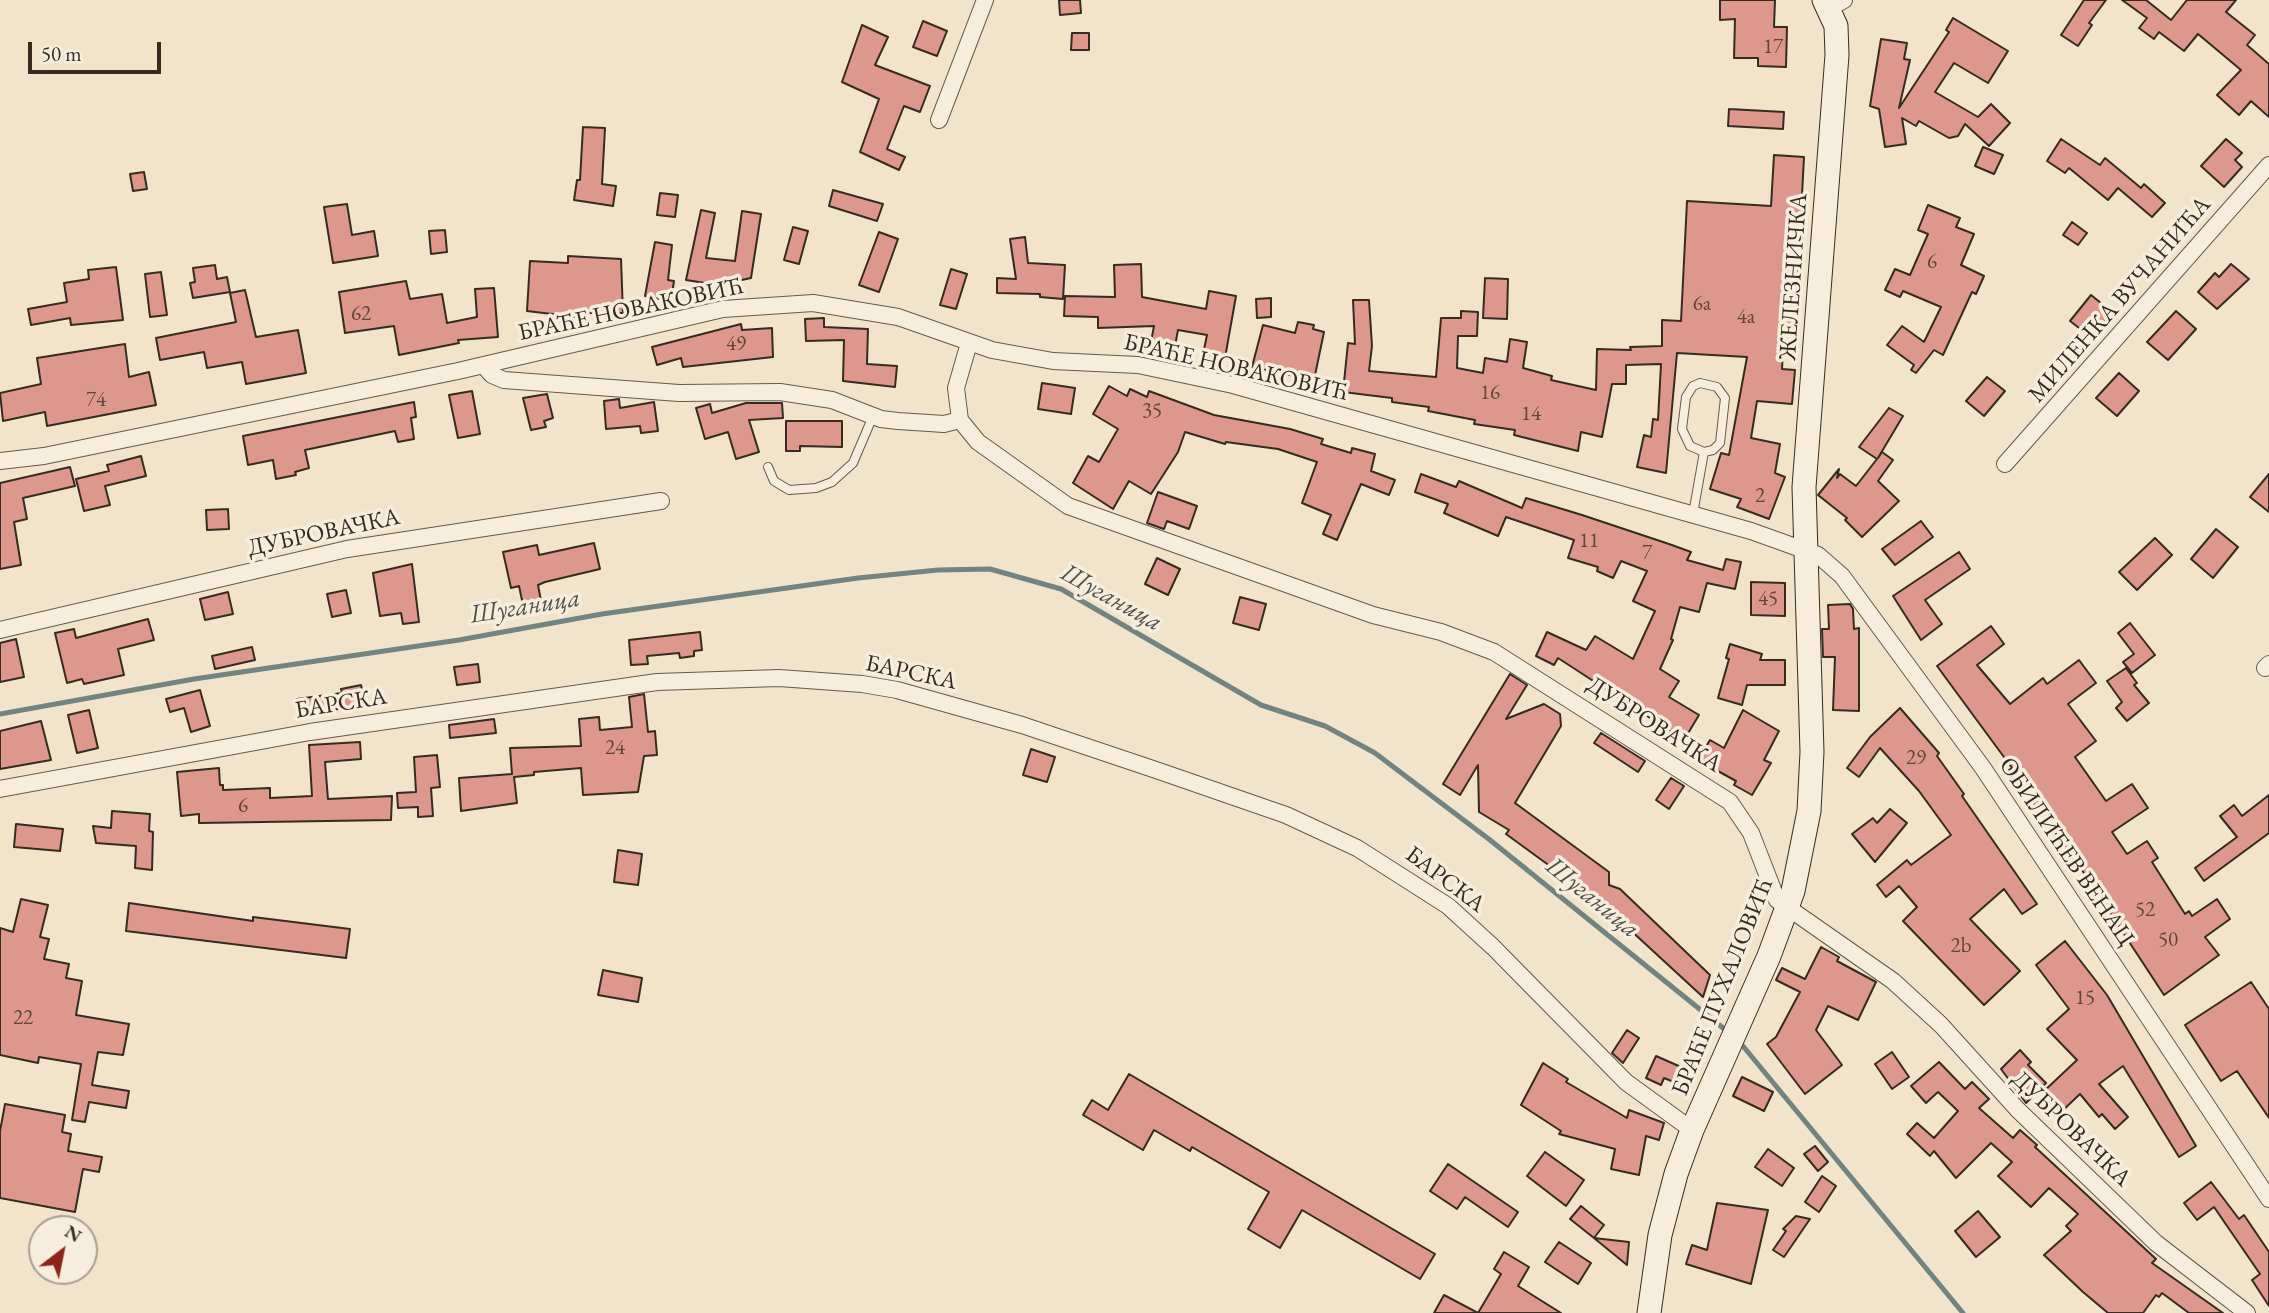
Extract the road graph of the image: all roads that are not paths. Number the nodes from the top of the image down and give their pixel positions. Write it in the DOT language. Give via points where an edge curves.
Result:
graph roads {
  1 [pos="985,0"];
  2 [pos="1832,3"];
  3 [pos="939,120"];
  4 [pos="2269,165"];
  5 [pos="969,343"];
  6 [pos="484,366"];
  7 [pos="873,416"];
  8 [pos="960,420"];
  9 [pos="1704,452"];
  10 [pos="0,461"];
  11 [pos="2006,464"];
  12 [pos="768,467"];
  13 [pos="661,501"];
  14 [pos="1693,515"];
  15 [pos="1805,550"];
  16 [pos="0,630"];
  17 [pos="0,789"];
  18 [pos="1787,908"];
  19 [pos="1692,1130"];
  20 [pos="2269,1199"];
  21 [pos="1649,1313"];
  22 [pos="2247,1313"];
  1 -- 3 [label="street"];
  2 -- 15 [label="main road, ЖЕЛЕЗНИЧКА" via="1837,72 1806,456"];
  4 -- 11 [label="street, МИЛЕНКА ВУЧАНИЋА"];
  5 -- 6 [label="street, БРАЋЕ НОВАКОВИЋ" via="898,317 830,304 792,303 723,309"];
  5 -- 8 [label="street" via="956,388"];
  5 -- 14 [label="street, БРАЋЕ НОВАКОВИЋ" via="1053,360 1138,365 1233,385"];
  6 -- 7 [label="street, БРАЋЕ НОВАКОВИЋ" via="504,380 531,383 678,393 809,395"];
  6 -- 10 [label="street, БРАЋЕ НОВАКОВИЋ"];
  7 -- 8 [label="street, БРАЋЕ НОВАКОВИЋ" via="935,424"];
  7 -- 12 [label="lane" via="853,463 832,482 789,490 774,481"];
  8 -- 18 [label="street, ДУБРОВАЧКА" via="993,454 1069,506 1364,612 1463,639 1521,667 1730,802 1752,833 1773,896"];
  9 -- 9 [label="lane" via="1720,443 1725,398 1717,387 1700,383 1686,397 1682,429 1686,442"];
  9 -- 14 [label="lane"];
  13 -- 16 [label="street, ДУБРОВАЧКА" via="347,549"];
  14 -- 15 [label="street, БРАЋЕ НОВАКОВИЋ"];
  15 -- 18 [label="main road, БРАЋЕ ПУХАЛОВИЋ" via="1812,752 1805,840"];
  15 -- 20 [label="street, ОБИЛИЋЕВ ВЕНАЦ" via="1831,563 1842,576 1983,768"];
  17 -- 19 [label="street, БАРСКА" via="310,732 657,682 779,678 897,690 1132,762 1286,815 1357,848 1448,906 1626,1082"];
  18 -- 19 [label="main road, БРАЋЕ ПУХАЛОВИЋ"];
  18 -- 22 [label="street, ДУБРОВАЧКА" via="1893,981 2156,1243"];
  19 -- 21 [label="main road, БРАЋЕ ПУХАЛОВИЋ" via="1666,1209"];
}
